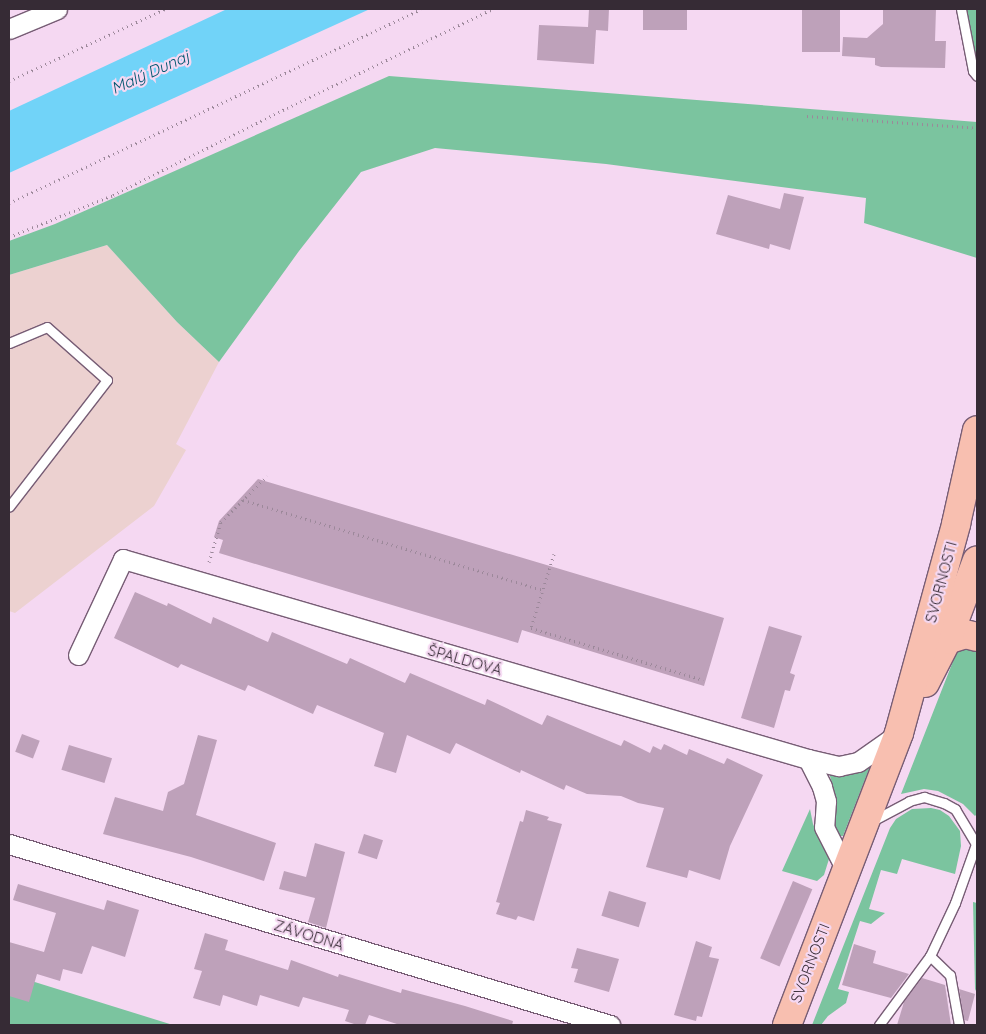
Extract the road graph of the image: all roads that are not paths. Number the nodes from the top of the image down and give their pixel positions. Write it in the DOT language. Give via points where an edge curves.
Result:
graph roads {
  1 [pos="57,9"];
  2 [pos="961,9"];
  3 [pos="9,29"];
  4 [pos="977,76"];
  5 [pos="9,344"];
  6 [pos="977,430"];
  7 [pos="9,507"];
  8 [pos="977,560"];
  9 [pos="977,637"];
  10 [pos="947,640"];
  11 [pos="78,655"];
  12 [pos="899,733"];
  13 [pos="808,759"];
  14 [pos="863,826"];
  15 [pos="977,841"];
  16 [pos="9,844"];
  17 [pos="846,870"];
  18 [pos="930,956"];
  19 [pos="791,1021"];
  20 [pos="610,1025"];
  21 [pos="879,1025"];
  22 [pos="959,1025"];
  1 -- 3 [label="street"];
  2 -- 4 [label="lane"];
  5 -- 7 [label="lane" via="47,328 107,380"];
  6 -- 12 [label="main road, SVORNOSTI" via="956,524"];
  8 -- 10 [label="main road, SVORNOSTI"];
  9 -- 10 [label="main road" via="965,634"];
  10 -- 12 [label="main road, SVORNOSTI"];
  11 -- 13 [label="street, ŠPALDOVÁ" via="123,559"];
  12 -- 13 [label="street, ŠPALDOVÁ" via="858,762 839,766"];
  12 -- 14 [label="main road, SVORNOSTI"];
  13 -- 17 [label="street" via="826,802 824,827"];
  14 -- 15 [label="lane" via="909,801 924,797 955,810"];
  14 -- 17 [label="main road, SVORNOSTI"];
  15 -- 18 [label="lane" via="955,902"];
  16 -- 20 [label="street, ZÁVODNÁ"];
  17 -- 19 [label="main road, SVORNOSTI"];
  18 -- 21 [label="lane"];
  18 -- 22 [label="lane" via="950,975"];
}
